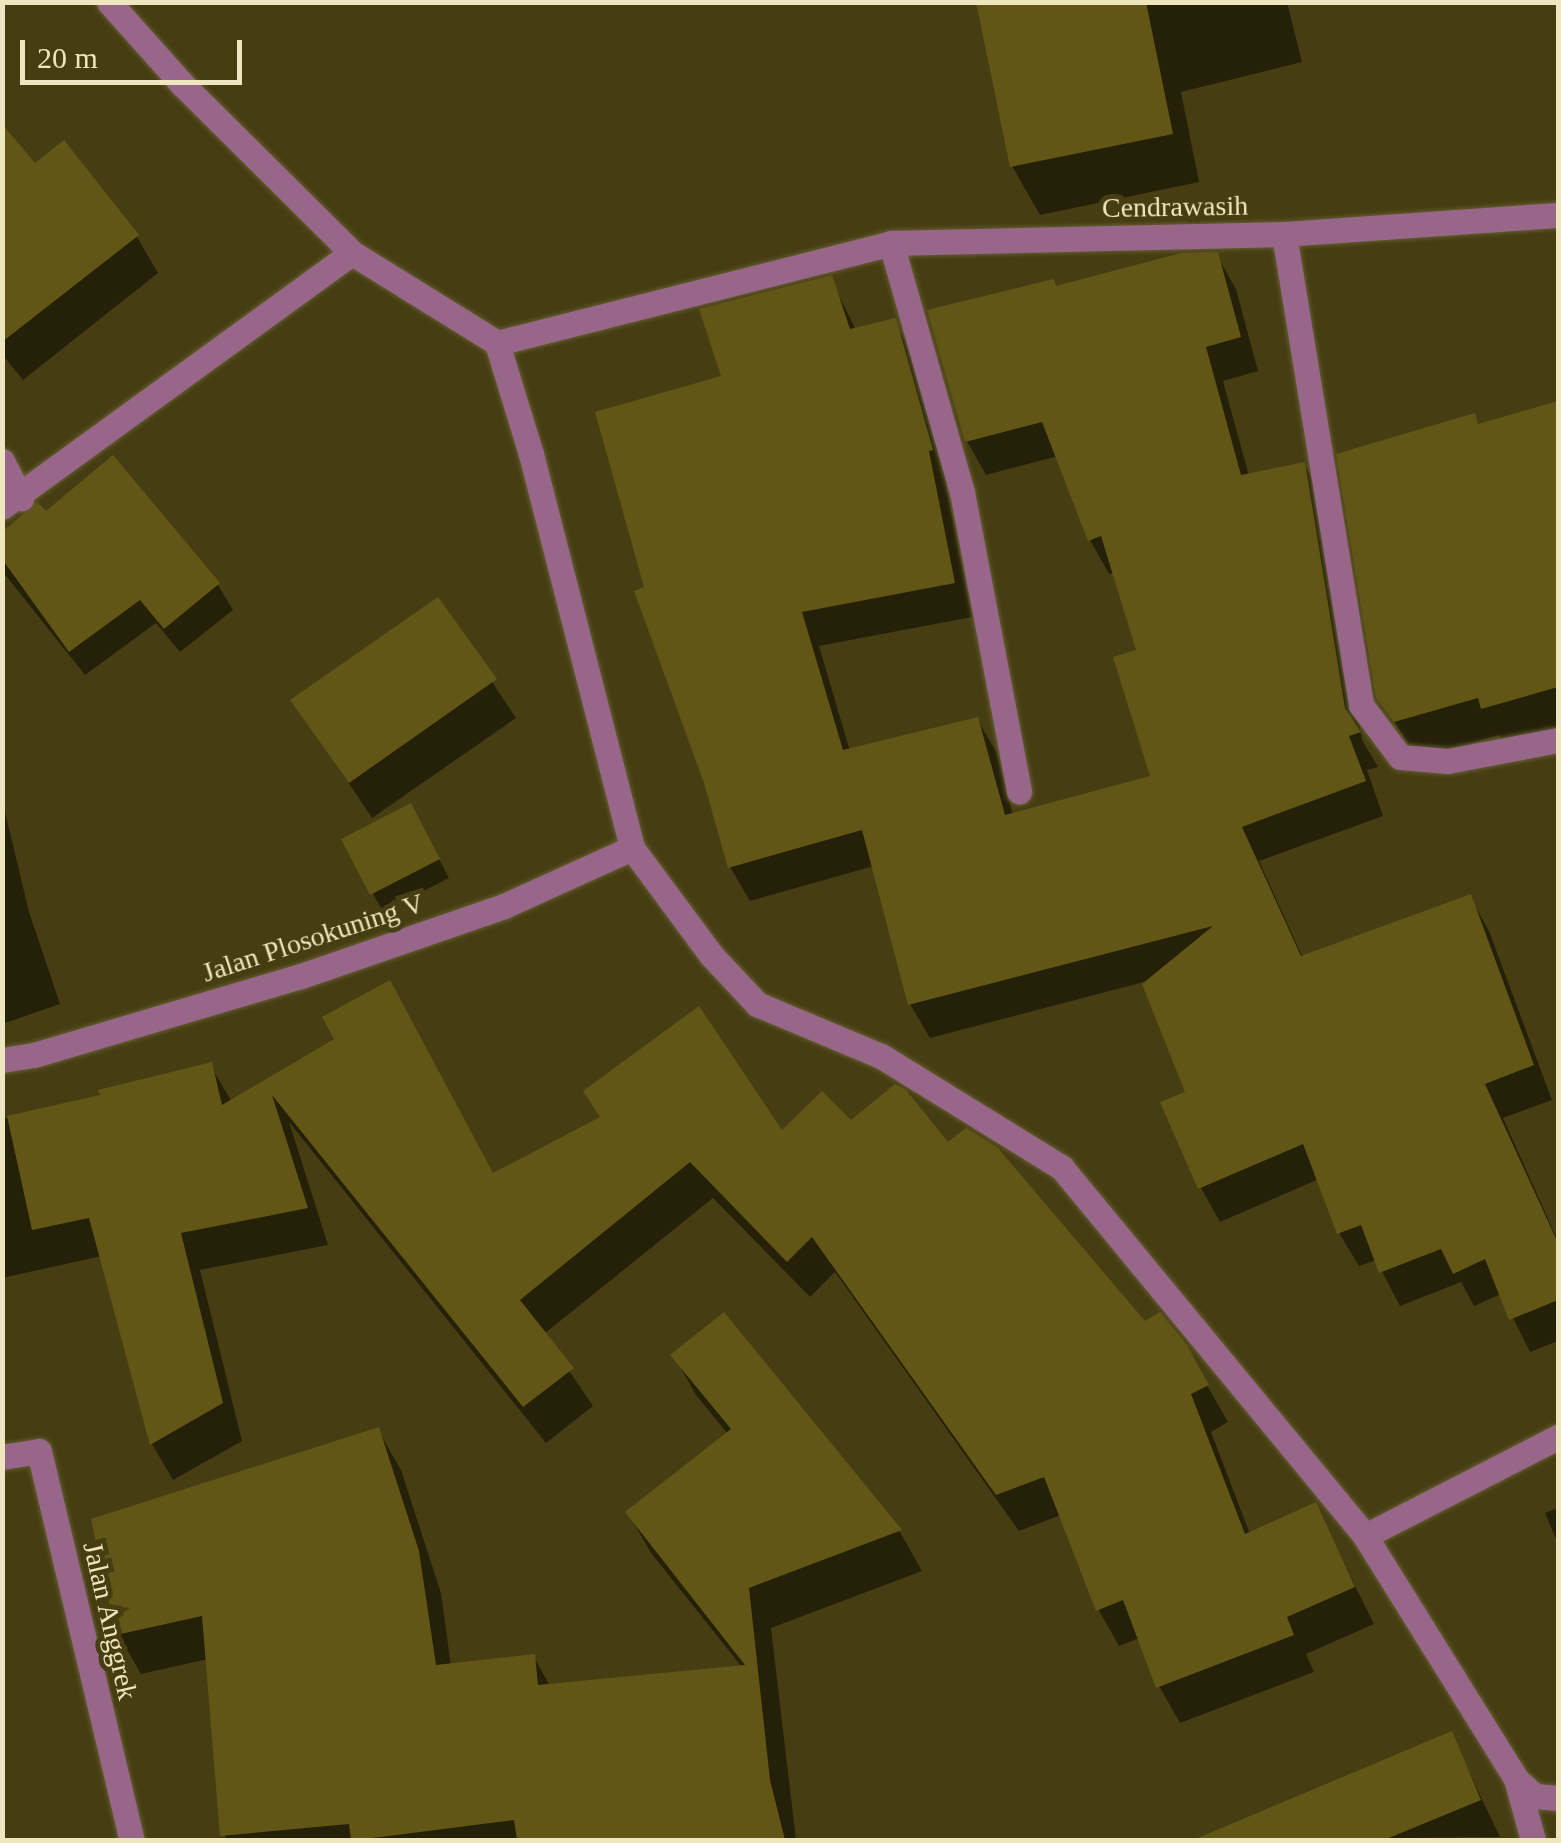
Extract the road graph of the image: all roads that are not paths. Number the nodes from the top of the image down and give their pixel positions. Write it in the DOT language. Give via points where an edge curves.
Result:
graph roads {
  1 [pos="109,2"];
  2 [pos="1558,215"];
  3 [pos="1284,234"];
  4 [pos="890,243"];
  5 [pos="352,253"];
  6 [pos="497,343"];
  7 [pos="2,461"];
  8 [pos="12,503"];
  9 [pos="1558,740"];
  10 [pos="1019,792"];
  11 [pos="632,848"];
  12 [pos="2,1060"];
  13 [pos="1558,1436"];
  14 [pos="2,1457"];
  15 [pos="1365,1536"];
  16 [pos="1516,1780"];
  17 [pos="1558,1798"];
  18 [pos="132,1840"];
  19 [pos="1534,1840"];
  1 -- 5 [label="street"];
  2 -- 3 [label="street"];
  3 -- 4 [label="street, Cendrawasih"];
  3 -- 9 [label="street, Cendrawasih" via="1362,705 1400,757 1448,761"];
  4 -- 6 [label="street, Cendrawasih"];
  4 -- 10 [label="street" via="962,492"];
  5 -- 6 [label="street"];
  5 -- 8 [label="street"];
  6 -- 11 [label="street"];
  7 -- 8 [label="street"];
  11 -- 12 [label="street, Jalan Plosokuning V" via="504,906 301,976"];
  11 -- 15 [label="street" via="712,956 757,1004 881,1056 1062,1168"];
  13 -- 15 [label="street"];
  14 -- 18 [label="street, Jalan Anggrek" via="38,1451"];
  15 -- 16 [label="street"];
  16 -- 17 [label="street" via="1535,1796"];
  16 -- 19 [label="street"];
}
